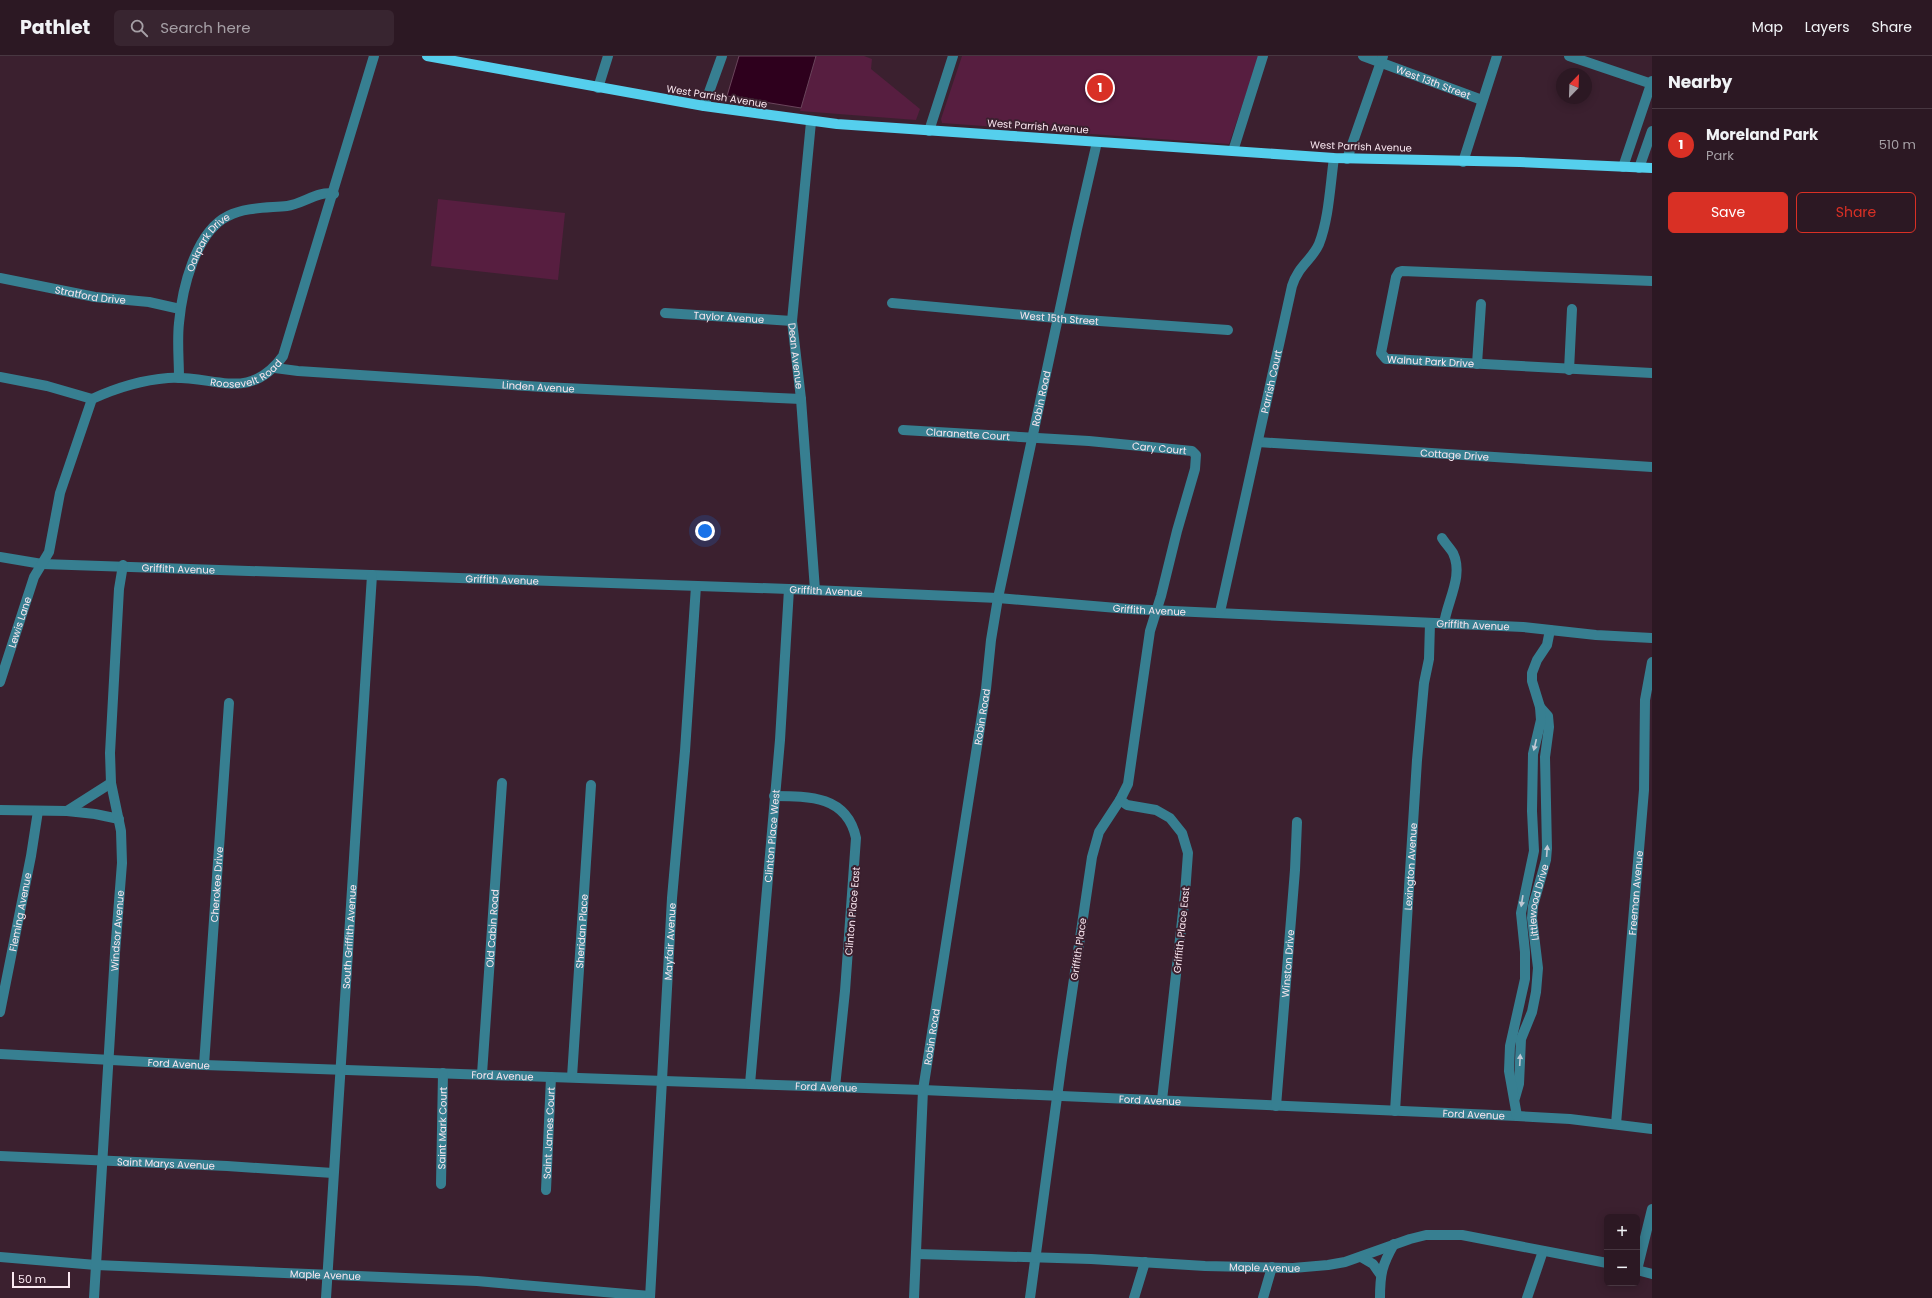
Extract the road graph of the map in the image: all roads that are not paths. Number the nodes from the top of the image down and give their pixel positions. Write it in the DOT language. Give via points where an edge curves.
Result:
graph roads {
  1 [pos="374,56"];
  2 [pos="427,56"];
  3 [pos="608,56"];
  4 [pos="722,56"];
  5 [pos="953,56"];
  6 [pos="1263,56"];
  7 [pos="1363,56"];
  8 [pos="1497,56"];
  9 [pos="1569,56"];
  10 [pos="1382,59"];
  11 [pos="1652,83"];
  12 [pos="598,88"];
  13 [pos="1482,100"];
  14 [pos="704,106"];
  15 [pos="811,122"];
  16 [pos="929,131"];
  17 [pos="1652,131"];
  18 [pos="1097,142"];
  19 [pos="1233,151"];
  20 [pos="1334,158"];
  21 [pos="1347,159"];
  22 [pos="1463,162"];
  23 [pos="1624,167"];
  24 [pos="1639,168"];
  25 [pos="1652,168"];
  26 [pos="334,194"];
  27 [pos="0,278"];
  28 [pos="1652,281"];
  29 [pos="892,303"];
  30 [pos="1481,304"];
  31 [pos="180,309"];
  32 [pos="1572,309"];
  33 [pos="665,313"];
  34 [pos="1057,318"];
  35 [pos="792,321"];
  36 [pos="1228,330"];
  37 [pos="1477,364"];
  38 [pos="275,368"];
  39 [pos="1569,370"];
  40 [pos="1652,373"];
  41 [pos="0,377"];
  42 [pos="179,378"];
  43 [pos="92,399"];
  44 [pos="801,399"];
  45 [pos="903,430"];
  46 [pos="1033,438"];
  47 [pos="1258,442"];
  48 [pos="1652,467"];
  49 [pos="1442,538"];
  50 [pos="0,557"];
  51 [pos="42,564"];
  52 [pos="123,565"];
  53 [pos="372,575"];
  54 [pos="696,586"];
  55 [pos="789,589"];
  56 [pos="815,590"];
  57 [pos="998,598"];
  58 [pos="1156,610"];
  59 [pos="1220,612"];
  60 [pos="1430,623"];
  61 [pos="1444,624"];
  62 [pos="1550,630"];
  63 [pos="1652,638"];
  64 [pos="1652,662"];
  65 [pos="0,682"];
  66 [pos="229,703"];
  67 [pos="1540,707"];
  68 [pos="110,783"];
  69 [pos="502,783"];
  70 [pos="591,785"];
  71 [pos="774,796"];
  72 [pos="1120,800"];
  73 [pos="0,810"];
  74 [pos="38,811"];
  75 [pos="67,811"];
  76 [pos="119,819"];
  77 [pos="1297,822"];
  78 [pos="0,1012"];
  79 [pos="0,1054"];
  80 [pos="110,1061"];
  81 [pos="204,1065"];
  82 [pos="340,1070"];
  83 [pos="443,1073"];
  84 [pos="482,1074"];
  85 [pos="551,1076"];
  86 [pos="572,1077"];
  87 [pos="662,1080"];
  88 [pos="750,1084"];
  89 [pos="835,1087"];
  90 [pos="924,1090"];
  91 [pos="1058,1096"];
  92 [pos="1515,1099"];
  93 [pos="1162,1100"];
  94 [pos="1276,1106"];
  95 [pos="1395,1111"];
  96 [pos="1517,1116"];
  97 [pos="1616,1124"];
  98 [pos="1652,1129"];
  99 [pos="0,1156"];
  100 [pos="102,1162"];
  101 [pos="332,1173"];
  102 [pos="441,1184"];
  103 [pos="546,1190"];
  104 [pos="1652,1209"];
  105 [pos="1394,1244"];
  106 [pos="1543,1251"];
  107 [pos="916,1254"];
  108 [pos="1036,1257"];
  109 [pos="1362,1257"];
  110 [pos="0,1258"];
  111 [pos="1640,1258"];
  112 [pos="1146,1262"];
  113 [pos="1604,1262"];
  114 [pos="96,1265"];
  115 [pos="1272,1267"];
  116 [pos="1640,1271"];
  117 [pos="327,1274"];
  118 [pos="1380,1274"];
  119 [pos="1652,1274"];
  120 [pos="650,1297"];
  121 [pos="94,1298"];
  122 [pos="326,1298"];
  123 [pos="914,1298"];
  124 [pos="1030,1298"];
  125 [pos="1134,1298"];
  126 [pos="1263,1298"];
  127 [pos="1380,1298"];
  128 [pos="1527,1298"];
  1 -- 26 [label="street, Roosevelt Road"];
  2 -- 12 [label="main road, West Parrish Avenue"];
  3 -- 12 [label="street"];
  4 -- 14 [label="street"];
  5 -- 16 [label="street"];
  6 -- 19 [label="street"];
  7 -- 10 [label="street, West 13th Street"];
  8 -- 13 [label="street"];
  9 -- 11 [label="street"];
  10 -- 13 [label="street, West 13th Street"];
  10 -- 21 [label="street"];
  11 -- 23 [label="street"];
  12 -- 14 [label="main road, West Parrish Avenue"];
  13 -- 22 [label="street"];
  14 -- 15 [label="main road, West Parrish Avenue"];
  15 -- 16 [label="main road, West Parrish Avenue"];
  15 -- 35 [label="street, Dean Avenue"];
  16 -- 18 [label="main road, West Parrish Avenue"];
  17 -- 24 [label="street"];
  18 -- 19 [label="main road, West Parrish Avenue"];
  18 -- 34 [label="street, Robin Road"];
  19 -- 20 [label="main road, West Parrish Avenue"];
  20 -- 21 [label="main road, West Parrish Avenue"];
  20 -- 47 [label="street, Parrish Court" via="1327,211 1320,238 1314,252 1299,269 1292,286"];
  21 -- 22 [label="main road, West Parrish Avenue"];
  22 -- 23 [label="main road, West Parrish Avenue"];
  23 -- 24 [label="main road, West Parrish Avenue"];
  24 -- 25 [label="main road, West Parrish Avenue"];
  26 -- 31 [label="street, Oakpark Drive" via="323,193 289,206 236,212 218,222 198,250"];
  26 -- 38 [label="street, Roosevelt Road" via="283,356"];
  27 -- 31 [label="street, Stratford Drive" via="95,297 149,302"];
  28 -- 37 [label="street, Walnut Park Drive" via="1399,272 1394,284 1382,349 1383,356 1391,359"];
  29 -- 34 [label="street, West 15th Street"];
  30 -- 37 [label="street"];
  31 -- 42 [label="street, Oakpark Drive"];
  32 -- 39 [label="street"];
  33 -- 35 [label="street, Taylor Avenue"];
  34 -- 36 [label="street, West 15th Street"];
  34 -- 46 [label="street, Robin Road"];
  35 -- 44 [label="street, Dean Avenue"];
  37 -- 39 [label="street, Walnut Park Drive"];
  38 -- 42 [label="street, Roosevelt Road" via="261,378 239,384"];
  38 -- 44 [label="street, Linden Avenue" via="543,387"];
  39 -- 40 [label="street, Walnut Park Drive"];
  41 -- 43 [label="street" via="53,387"];
  42 -- 43 [label="street, Roosevelt Road" via="142,382 106,392"];
  43 -- 51 [label="street" via="60,493 49,552"];
  44 -- 56 [label="street, Dean Avenue"];
  45 -- 46 [label="street, Claranette Court"];
  46 -- 57 [label="street, Robin Road"];
  46 -- 58 [label="street, Cary Court" via="1176,448 1195,452 1195,469"];
  47 -- 48 [label="street, Cottage Drive"];
  47 -- 59 [label="street, Parrish Court"];
  49 -- 61 [label="street" via="1453,554 1457,568"];
  50 -- 51 [label="street, Griffith Avenue"];
  51 -- 52 [label="street, Griffith Avenue"];
  51 -- 65 [label="street, Lewis Lane" via="34,576"];
  52 -- 53 [label="street, Griffith Avenue"];
  52 -- 68 [label="street, Windsor Avenue" via="115,653"];
  53 -- 54 [label="street, Griffith Avenue"];
  53 -- 82 [label="street, South Griffith Avenue"];
  54 -- 55 [label="street, Griffith Avenue"];
  54 -- 87 [label="street, Mayfair Avenue" via="672,898"];
  55 -- 56 [label="street, Griffith Avenue"];
  55 -- 71 [label="street, Clinton Place West"];
  56 -- 57 [label="street, Griffith Avenue"];
  57 -- 58 [label="street, Griffith Avenue"];
  57 -- 90 [label="street, Robin Road"];
  58 -- 59 [label="street, Griffith Avenue"];
  58 -- 72 [label="street, Griffith Place" via="1150,631 1128,784"];
  59 -- 60 [label="street, Griffith Avenue"];
  60 -- 61 [label="street, Griffith Avenue"];
  60 -- 95 [label="street, Lexington Avenue" via="1430,650 1424,683 1417,760"];
  61 -- 62 [label="street, Griffith Avenue"];
  62 -- 63 [label="street, Griffith Avenue"];
  62 -- 67 [label="street, Littlewood Drive" via="1547,645 1532,673"];
  64 -- 97 [label="street, Freeman Avenue" via="1645,700 1644,790"];
  66 -- 81 [label="street, Cherokee Drive"];
  67 -- 92 [label="street, Littlewood Drive, one-way" via="1541,720 1533,754 1534,851 1521,913 1525,979 1510,1046 1509,1071"];
  92 -- 67 [label="street, Littlewood Drive, one-way" via="1519,1084 1521,1039 1532,1012 1536,992 1538,968 1532,918 1547,848 1545,757 1549,727 1548,716"];
  68 -- 75 [label="street"];
  68 -- 76 [label="street, Windsor Avenue"];
  69 -- 84 [label="street, Old Cabin Road"];
  70 -- 86 [label="street, Sheridan Place"];
  71 -- 88 [label="street, Clinton Place West"];
  71 -- 89 [label="street, Clinton Place East" via="820,799 838,807 851,821 856,838"];
  72 -- 91 [label="street, Griffith Place" via="1099,832 1092,857"];
  72 -- 93 [label="street, Griffith Place East" via="1127,805 1156,810 1170,818 1182,833 1188,853"];
  73 -- 74 [label="street"];
  74 -- 75 [label="street"];
  74 -- 78 [label="street, Fleming Avenue"];
  75 -- 76 [label="street"];
  76 -- 80 [label="street, Windsor Avenue" via="123,846"];
  77 -- 94 [label="street, Winston Drive"];
  79 -- 80 [label="street, Ford Avenue"];
  80 -- 81 [label="street, Ford Avenue"];
  80 -- 100 [label="street, Windsor Avenue"];
  81 -- 82 [label="street, Ford Avenue"];
  82 -- 83 [label="street, Ford Avenue"];
  82 -- 101 [label="street, South Griffith Avenue"];
  83 -- 84 [label="street, Ford Avenue"];
  83 -- 102 [label="street, Saint Mark Court"];
  84 -- 85 [label="street, Ford Avenue"];
  85 -- 86 [label="street, Ford Avenue"];
  85 -- 103 [label="street, Saint James Court"];
  86 -- 87 [label="street, Ford Avenue"];
  87 -- 88 [label="street, Ford Avenue"];
  87 -- 120 [label="street, Mayfair Avenue"];
  88 -- 89 [label="street, Ford Avenue"];
  89 -- 90 [label="street, Ford Avenue"];
  90 -- 91 [label="street, Ford Avenue"];
  90 -- 107 [label="street, Robin Road"];
  91 -- 93 [label="street, Ford Avenue"];
  91 -- 108 [label="street, Griffith Place"];
  92 -- 96 [label="street, Littlewood Drive"];
  93 -- 94 [label="street, Ford Avenue"];
  94 -- 95 [label="street, Ford Avenue"];
  95 -- 96 [label="street, Ford Avenue"];
  96 -- 97 [label="street, Ford Avenue"];
  97 -- 98 [label="street, Ford Avenue"];
  99 -- 100 [label="street, Saint Marys Avenue"];
  100 -- 101 [label="street, Saint Marys Avenue"];
  100 -- 114 [label="street, Windsor Avenue"];
  101 -- 117 [label="street, South Griffith Avenue"];
  104 -- 111 [label="street"];
  105 -- 106 [label="street, Maple Avenue" via="1444,1234 1462,1235"];
  105 -- 109 [label="street, Maple Avenue"];
  105 -- 118 [label="street" via="1383,1262"];
  106 -- 113 [label="street, Maple Avenue"];
  106 -- 128 [label="street"];
  107 -- 108 [label="street, Maple Avenue"];
  107 -- 123 [label="street, Robin Road"];
  108 -- 112 [label="street, Maple Avenue"];
  108 -- 124 [label="street, Griffith Place"];
  109 -- 115 [label="street, Maple Avenue" via="1328,1266"];
  109 -- 118 [label="street" via="1373,1264"];
  110 -- 114 [label="street, Maple Avenue"];
  112 -- 115 [label="street, Maple Avenue"];
  112 -- 125 [label="street"];
  114 -- 117 [label="street, Maple Avenue"];
  114 -- 121 [label="street, Windsor Avenue"];
  115 -- 126 [label="street"];
  116 -- 119 [label="street"];
  117 -- 120 [label="street, Maple Avenue" via="477,1281"];
  117 -- 122 [label="street, South Griffith Avenue"];
  118 -- 127 [label="street"];
}
